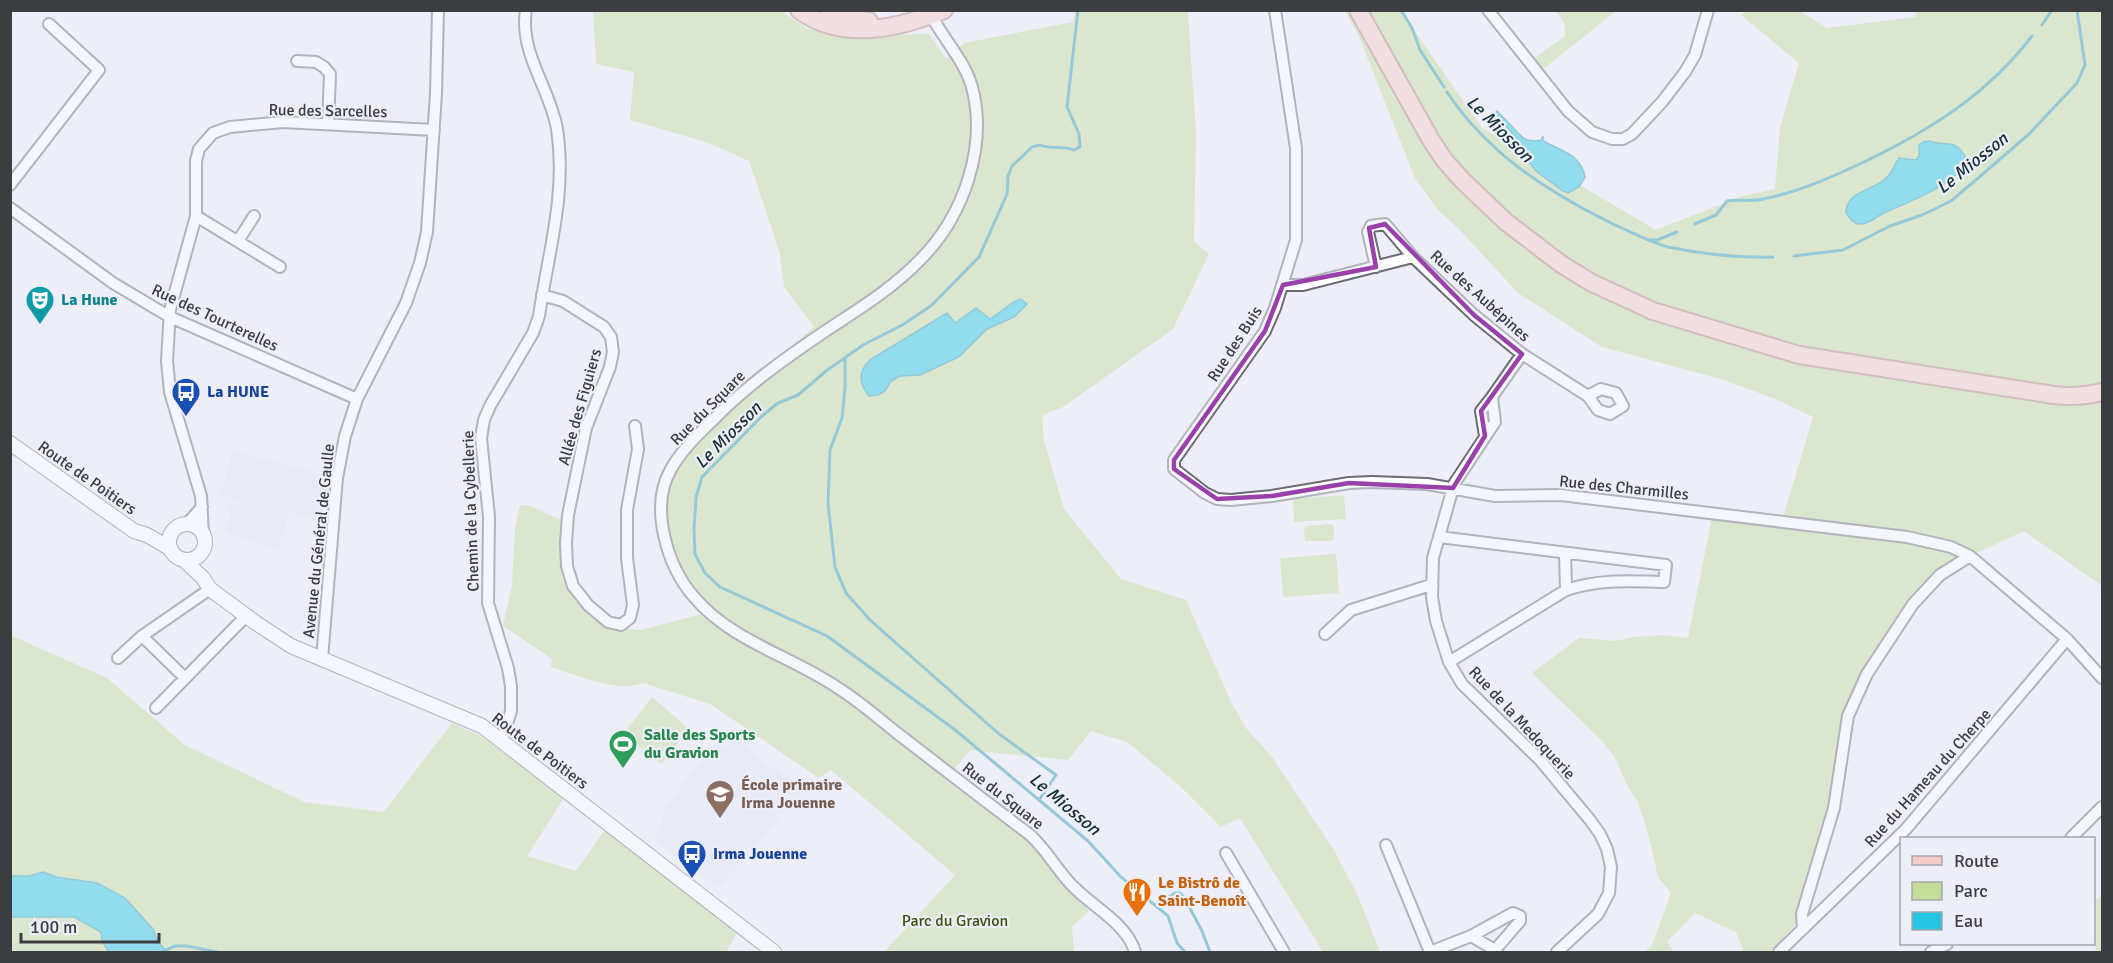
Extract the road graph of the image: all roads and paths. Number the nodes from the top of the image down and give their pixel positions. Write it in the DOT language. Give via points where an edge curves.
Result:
graph roads {
  1 [pos="438,10"];
  2 [pos="526,10"];
  3 [pos="799,10"];
  4 [pos="828,10"];
  5 [pos="1275,10"];
  6 [pos="1358,10"];
  7 [pos="1488,10"];
  8 [pos="1708,10"];
  9 [pos="939,12"];
  10 [pos="909,22"];
  11 [pos="49,24"];
  12 [pos="297,61"];
  13 [pos="328,124"];
  14 [pos="434,130"];
  15 [pos="10,185"];
  16 [pos="10,208"];
  17 [pos="196,216"];
  18 [pos="254,216"];
  19 [pos="238,241"];
  20 [pos="1413,257"];
  21 [pos="279,267"];
  22 [pos="1376,267"];
  23 [pos="1283,285"];
  24 [pos="542,295"];
  25 [pos="170,317"];
  26 [pos="1522,354"];
  27 [pos="2103,392"];
  28 [pos="1588,396"];
  29 [pos="357,399"];
  30 [pos="635,426"];
  31 [pos="10,443"];
  32 [pos="1453,488"];
  33 [pos="1272,496"];
  34 [pos="202,507"];
  35 [pos="181,527"];
  36 [pos="147,535"];
  37 [pos="203,535"];
  38 [pos="1439,537"];
  39 [pos="171,549"];
  40 [pos="202,552"];
  41 [pos="1564,553"];
  42 [pos="1970,556"];
  43 [pos="184,560"];
  44 [pos="207,584"];
  45 [pos="1431,585"];
  46 [pos="1566,590"];
  47 [pos="246,616"];
  48 [pos="1325,634"];
  49 [pos="142,636"];
  50 [pos="2067,639"];
  51 [pos="118,658"];
  52 [pos="322,659"];
  53 [pos="1449,662"];
  54 [pos="185,678"];
  55 [pos="2103,678"];
  56 [pos="156,708"];
  57 [pos="502,740"];
  58 [pos="2103,807"];
  59 [pos="2072,837"];
  60 [pos="1386,845"];
  61 [pos="1226,853"];
  62 [pos="1803,929"];
  63 [pos="1471,936"];
  64 [pos="1945,945"];
  65 [pos="1495,951"];
  66 [pos="774,952"];
  67 [pos="1135,952"];
  68 [pos="1284,952"];
  69 [pos="1557,952"];
  70 [pos="1779,952"];
  71 [pos="1931,952"];
  1 -- 14 [label="street, Avenue du Général de Gaulle"];
  2 -- 24 [label="street, Chemin de la Cybellerie" via="527,46 552,105 560,155 559,208"];
  3 -- 10 [label="main road" via="841,29 874,29"];
  4 -- 10 [label="main road" via="858,20"];
  5 -- 23 [label="street, Rue des Buis" via="1296,148 1296,240"];
  6 -- 27 [label="main road" via="1445,161 1506,222 1592,283 1653,311 1799,355 2054,395"];
  7 -- 8 [label="street" via="1568,111 1592,132 1612,139 1632,134 1685,72 1695,55"];
  9 -- 10 [label="main road"];
  9 -- 67 [label="street, Rue du Square" via="937,27 967,76 974,99 972,173 958,206 931,248 896,282 729,403 679,457 669,471 663,492 665,539 680,578 714,618 839,688 1029,834 1068,882 1126,934"];
  11 -- 15 [label="street" via="99,70"];
  12 -- 13 [label="street" via="316,62 330,74"];
  13 -- 14 [label="street, Rue des Sarcelles"];
  13 -- 17 [label="street, Rue des Sarcelles" via="283,122 213,133 199,149 196,161"];
  14 -- 29 [label="street, Avenue du Général de Gaulle" via="427,232 420,263 406,303"];
  16 -- 25 [label="street, Rue des Tourterelles" via="113,283"];
  17 -- 19 [label="street"];
  17 -- 25 [label="street"];
  18 -- 19 [label="street"];
  19 -- 21 [label="street"];
  20 -- 22 [label="street, Rue des Aubépines"];
  20 -- 22 [label="street, Rue des Aubépines" via="1382,223 1368,232"];
  20 -- 26 [label="street, Rue des Aubépines"];
  22 -- 23 [label="street, Rue des Aubépines" via="1303,285"];
  23 -- 33 [label="street, Rue des Buis" via="1265,331 1174,460 1174,469 1217,499"];
  24 -- 30 [label="street, Allée des Figuiers" via="563,301 604,327 611,337 610,367 586,428 566,543 573,586 608,622 621,625 630,618 633,605 627,558 627,510 638,449"];
  24 -- 57 [label="street, Chemin de la Cybellerie" via="533,333 483,420 481,438 489,517 488,603 511,686 512,711"];
  25 -- 29 [label="street, Rue des Tourterelles"];
  25 -- 34 [label="street" via="170,392"];
  26 -- 28 [label="street, Rue des Aubépines"];
  26 -- 32 [label="street, Rue de la Medoquerie" via="1492,397 1495,422"];
  29 -- 52 [label="street, Avenue du Général de Gaulle" via="337,478"];
  31 -- 36 [label="street, Route de Poitiers" via="134,531"];
  32 -- 33 [label="street, Rue des Charmilles" via="1372,482"];
  32 -- 38 [label="street, Rue de la Medoquerie"];
  32 -- 42 [label="street, Rue des Charmilles" via="1495,496 1561,495 1896,536 1951,547"];
  34 -- 35 [label="street"];
  34 -- 37 [label="street"];
  35 -- 36 [label="street, Route de Poitiers"];
  35 -- 37 [label="street" via="196,527"];
  35 -- 39 [label="street" via="170,539"];
  36 -- 39 [label="street, Route de Poitiers"];
  37 -- 40 [label="street"];
  38 -- 41 [label="street"];
  38 -- 45 [label="street, Rue de la Medoquerie"];
  39 -- 43 [label="street"];
  40 -- 43 [label="street"];
  40 -- 44 [label="street"];
  41 -- 46 [label="street"];
  41 -- 46 [label="street" via="1666,565 1664,582 1587,583"];
  42 -- 50 [label="street"];
  42 -- 62 [label="street" via="1940,575 1913,604 1867,674 1848,716 1834,808 1802,914"];
  43 -- 44 [label="street, Route de Poitiers"];
  44 -- 47 [label="street, Route de Poitiers"];
  44 -- 49 [label="street"];
  45 -- 48 [label="street" via="1351,610"];
  45 -- 53 [label="street, Rue de la Medoquerie" via="1436,621"];
  46 -- 53 [label="street"];
  47 -- 52 [label="street, Route de Poitiers" via="291,646"];
  47 -- 54 [label="street"];
  49 -- 51 [label="street"];
  49 -- 54 [label="street"];
  50 -- 55 [label="street"];
  50 -- 62 [label="street, Rue du Hameau du Cherpe" via="1906,829"];
  52 -- 57 [label="street, Route de Poitiers" via="482,726"];
  53 -- 69 [label="street, Rue de la Medoquerie" via="1469,693 1540,760 1590,820 1606,849 1611,867 1608,893 1598,914"];
  54 -- 56 [label="street"];
  57 -- 66 [label="street, Route de Poitiers"];
  58 -- 59 [label="street"];
  60 -- 63 [label="street" via="1430,952"];
  61 -- 68 [label="street"];
  62 -- 70 [label="street, Rue du Hameau du Cherpe"];
  63 -- 65 [label="street"];
  63 -- 65 [label="street" via="1517,914 1520,921"];
  64 -- 71 [label="street"];
}
